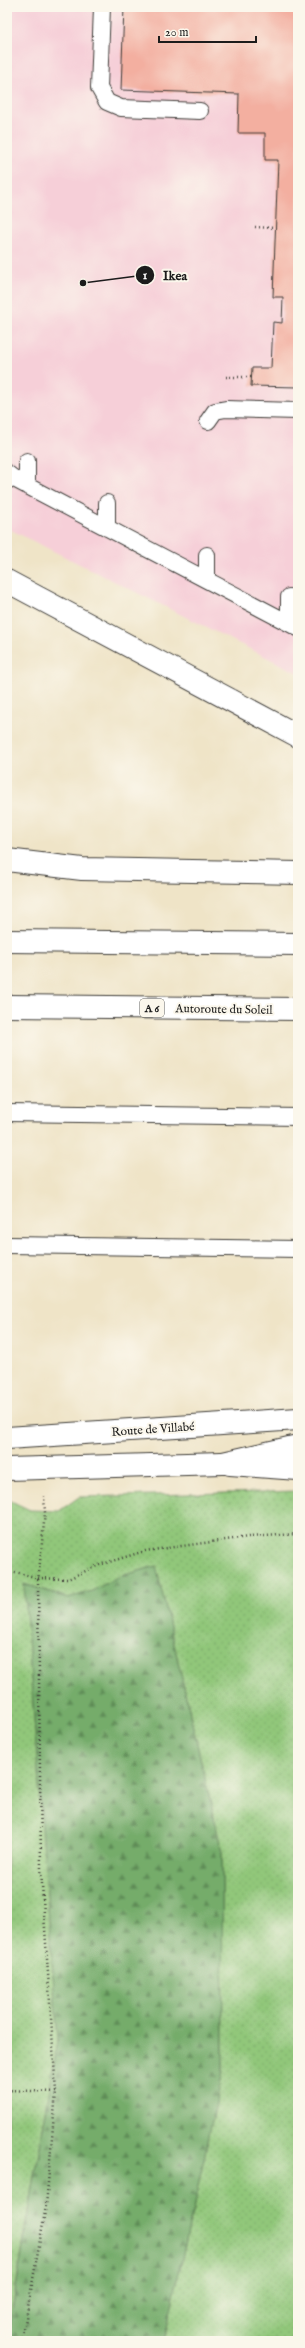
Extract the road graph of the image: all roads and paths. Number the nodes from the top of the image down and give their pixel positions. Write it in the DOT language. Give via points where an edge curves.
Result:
graph roads {
  1 [pos="102,7"];
  2 [pos="200,111"];
  3 [pos="255,227"];
  4 [pos="276,228"];
  5 [pos="226,377"];
  6 [pos="251,378"];
  7 [pos="294,415"];
  8 [pos="208,421"];
  9 [pos="27,461"];
  10 [pos="7,473"];
  11 [pos="27,486"];
  12 [pos="108,503"];
  13 [pos="107,528"];
  14 [pos="207,555"];
  15 [pos="207,580"];
  16 [pos="7,581"];
  17 [pos="289,597"];
  18 [pos="293,626"];
  19 [pos="298,736"];
  20 [pos="7,860"];
  21 [pos="298,873"];
  22 [pos="7,941"];
  23 [pos="298,944"];
  24 [pos="7,1006"];
  25 [pos="298,1009"];
  26 [pos="7,1113"];
  27 [pos="298,1117"];
  28 [pos="7,1244"];
  29 [pos="298,1249"];
  30 [pos="298,1419"];
  31 [pos="7,1438"];
  32 [pos="298,1446"];
  33 [pos="223,1463"];
  34 [pos="42,1468"];
  35 [pos="7,1469"];
  36 [pos="298,1469"];
  37 [pos="298,1534"];
  38 [pos="7,1570"];
  39 [pos="39,1578"];
  40 [pos="7,2090"];
  41 [pos="56,2092"];
  42 [pos="22,2341"];
  1 -- 2 [label="lane" via="99,88 107,102 121,108"];
  3 -- 4 [label="path"];
  5 -- 6 [label="path"];
  7 -- 8 [label="lane" via="226,409 214,411"];
  9 -- 11 [label="lane"];
  10 -- 11 [label="lane"];
  11 -- 13 [label="lane"];
  12 -- 13 [label="lane"];
  13 -- 15 [label="lane"];
  14 -- 15 [label="lane"];
  15 -- 18 [label="lane"];
  16 -- 19 [label="main road"];
  17 -- 18 [label="lane"];
  20 -- 21 [label="main road" via="82,869"];
  22 -- 23 [label="main road"];
  24 -- 25 [label="main road, Autoroute du Soleil / A 6"];
  26 -- 27 [label="lane"];
  28 -- 29 [label="lane"];
  30 -- 31 [label="main road, Route de Villabé"];
  32 -- 33 [label="main road"];
  33 -- 34 [label="main road"];
  33 -- 36 [label="main road"];
  34 -- 35 [label="main road"];
  34 -- 39 [label="path" via="45,1512"];
  37 -- 39 [label="path" via="248,1537 145,1551 99,1565 68,1579"];
  38 -- 39 [label="path"];
  39 -- 41 [label="path" via="41,1870"];
  40 -- 41 [label="path"];
  41 -- 42 [label="path" via="46,2206"];
}
